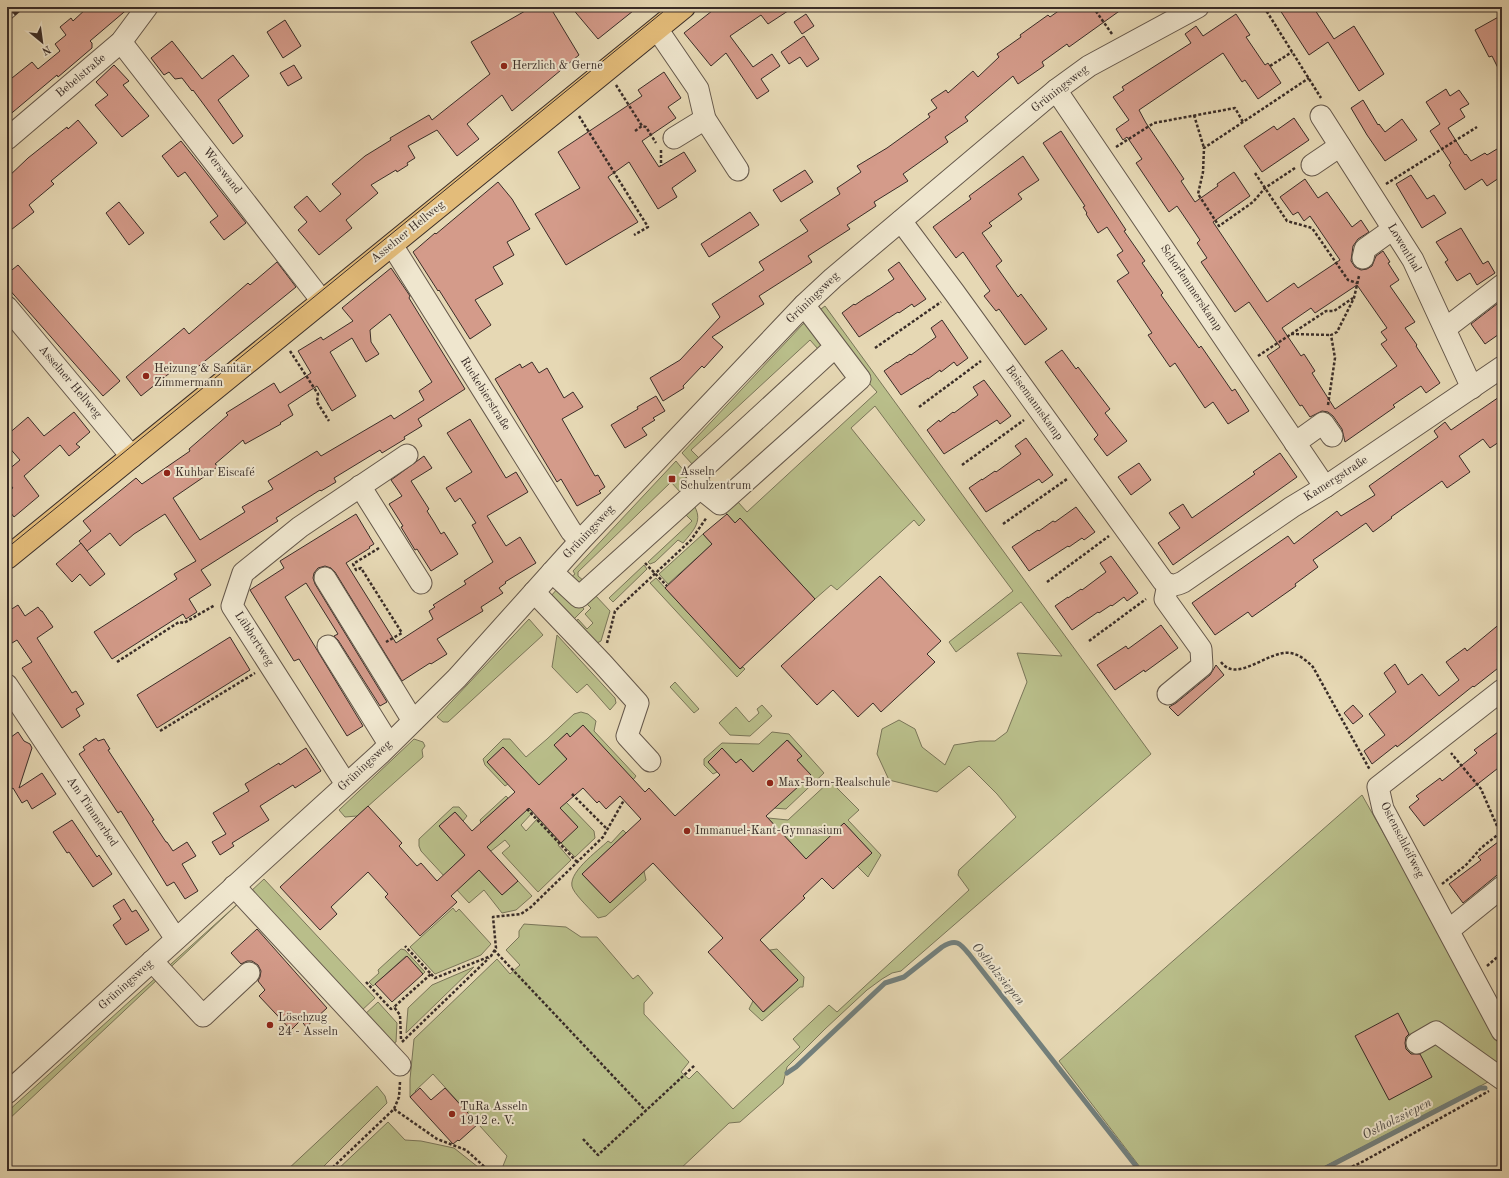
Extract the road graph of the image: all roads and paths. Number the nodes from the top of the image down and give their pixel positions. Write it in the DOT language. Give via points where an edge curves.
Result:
graph roads {
  1 [pos="146,7"];
  2 [pos="684,7"];
  3 [pos="1093,7"];
  4 [pos="1198,7"];
  5 [pos="1264,7"];
  6 [pos="657,29"];
  7 [pos="121,42"];
  8 [pos="1122,48"];
  9 [pos="1292,52"];
  10 [pos="1270,66"];
  11 [pos="1309,78"];
  12 [pos="616,85"];
  13 [pos="1056,90"];
  14 [pos="1323,110"];
  15 [pos="1194,115"];
  16 [pos="579,116"];
  17 [pos="705,119"];
  18 [pos="1243,122"];
  19 [pos="642,126"];
  20 [pos="1477,126"];
  21 [pos="635,131"];
  22 [pos="674,138"];
  23 [pos="7,139"];
  24 [pos="1340,146"];
  25 [pos="1204,148"];
  26 [pos="1112,150"];
  27 [pos="1305,165"];
  28 [pos="661,166"];
  29 [pos="738,170"];
  30 [pos="1255,173"];
  31 [pos="1384,185"];
  32 [pos="1265,188"];
  33 [pos="900,221"];
  34 [pos="1394,229"];
  35 [pos="634,235"];
  36 [pos="392,245"];
  37 [pos="1363,258"];
  38 [pos="1357,283"];
  39 [pos="1502,285"];
  40 [pos="1354,298"];
  41 [pos="943,300"];
  42 [pos="322,301"];
  43 [pos="804,305"];
  44 [pos="7,306"];
  45 [pos="1446,328"];
  46 [pos="1291,334"];
  47 [pos="1331,335"];
  48 [pos="835,347"];
  49 [pos="875,348"];
  50 [pos="288,349"];
  51 [pos="985,358"];
  52 [pos="1254,358"];
  53 [pos="1502,367"];
  54 [pos="1472,388"];
  55 [pos="918,407"];
  56 [pos="1028,417"];
  57 [pos="329,421"];
  58 [pos="1328,430"];
  59 [pos="1296,443"];
  60 [pos="407,455"];
  61 [pos="132,457"];
  62 [pos="962,465"];
  63 [pos="1070,476"];
  64 [pos="360,486"];
  65 [pos="1325,487"];
  66 [pos="700,488"];
  67 [pos="720,504"];
  68 [pos="1003,524"];
  69 [pos="1113,534"];
  70 [pos="375,541"];
  71 [pos="580,541"];
  72 [pos="632,549"];
  73 [pos="7,558"];
  74 [pos="552,572"];
  75 [pos="655,573"];
  76 [pos="325,578"];
  77 [pos="1047,582"];
  78 [pos="421,583"];
  79 [pos="1168,584"];
  80 [pos="667,586"];
  81 [pos="237,591"];
  82 [pos="534,592"];
  83 [pos="1147,599"];
  84 [pos="1089,641"];
  85 [pos="328,646"];
  86 [pos="370,652"];
  87 [pos="1219,660"];
  88 [pos="116,662"];
  89 [pos="602,662"];
  90 [pos="270,664"];
  91 [pos="7,685"];
  92 [pos="1502,690"];
  93 [pos="1168,694"];
  94 [pos="413,721"];
  95 [pos="160,731"];
  96 [pos="1439,738"];
  97 [pos="389,744"];
  98 [pos="650,761"];
  99 [pos="346,784"];
  100 [pos="1378,787"];
  101 [pos="572,794"];
  102 [pos="624,800"];
  103 [pos="527,809"];
  104 [pos="608,830"];
  105 [pos="577,862"];
  106 [pos="234,886"];
  107 [pos="1502,887"];
  108 [pos="1429,893"];
  109 [pos="1449,930"];
  110 [pos="176,939"];
  111 [pos="405,946"];
  112 [pos="494,950"];
  113 [pos="490,956"];
  114 [pos="152,961"];
  115 [pos="250,973"];
  116 [pos="431,974"];
  117 [pos="366,982"];
  118 [pos="394,1007"];
  119 [pos="1502,1031"];
  120 [pos="1418,1043"];
  121 [pos="400,1065"];
  122 [pos="695,1065"];
  123 [pos="1499,1084"];
  124 [pos="7,1093"];
  125 [pos="394,1109"];
  126 [pos="646,1111"];
  127 [pos="583,1139"];
  128 [pos="329,1171"];
  129 [pos="489,1171"];
  130 [pos="1343,1171"];
  1 -- 7 [label="street, Bebelstraße"];
  2 -- 6 [label="main road, Asselner Hellweg"];
  3 -- 8 [label="path"];
  4 -- 8 [label="street, Grüningsweg"];
  5 -- 9 [label="path"];
  6 -- 17 [label="street" via="698,89"];
  6 -- 36 [label="main road, Asselner Hellweg"];
  7 -- 23 [label="street, Bebelstraße"];
  7 -- 42 [label="street, Werswand"];
  8 -- 13 [label="street, Grüningsweg" via="1089,66"];
  9 -- 10 [label="path"];
  9 -- 11 [label="path"];
  11 -- 14 [label="path"];
  11 -- 18 [label="path"];
  12 -- 19 [label="path"];
  13 -- 33 [label="street, Grüningsweg"];
  13 -- 59 [label="street, Schorlemmerskamp"];
  14 -- 24 [label="street, Lowenthal"];
  15 -- 18 [label="path" via="1235,108"];
  15 -- 25 [label="path"];
  15 -- 26 [label="path" via="1154,123"];
  16 -- 35 [label="path" via="648,227"];
  17 -- 22 [label="street"];
  17 -- 29 [label="street"];
  18 -- 25 [label="path"];
  19 -- 21 [label="path"];
  19 -- 28 [label="path" via="646,127 662,151"];
  20 -- 31 [label="path"];
  24 -- 27 [label="street"];
  24 -- 34 [label="street, Lowenthal"];
  25 -- 32 [label="path" via="1203,172 1198,194 1219,226 1253,202"];
  27 -- 32 [label="path"];
  30 -- 32 [label="path"];
  32 -- 38 [label="path" via="1287,221 1312,228 1348,280"];
  33 -- 43 [label="street, Grüningsweg"];
  33 -- 79 [label="street, Beisemannskamp" via="1163,581"];
  34 -- 37 [label="street" via="1365,249"];
  34 -- 45 [label="street, Lowenthal" via="1413,260"];
  36 -- 42 [label="main road, Asselner Hellweg"];
  36 -- 71 [label="street, Ruckebierstraße" via="567,526"];
  37 -- 38 [label="path"];
  38 -- 40 [label="path"];
  39 -- 45 [label="street"];
  40 -- 46 [label="path" via="1334,311 1326,311"];
  40 -- 47 [label="path" via="1337,332"];
  41 -- 49 [label="path"];
  42 -- 61 [label="main road, Asselner Hellweg"];
  43 -- 48 [label="street"];
  43 -- 71 [label="street, Grüningsweg"];
  44 -- 61 [label="street, Asselner Hellweg"];
  45 -- 54 [label="street, Lowenthal"];
  46 -- 47 [label="path"];
  46 -- 52 [label="path"];
  47 -- 58 [label="path" via="1335,358 1326,415"];
  48 -- 66 [label="street" via="697,474"];
  48 -- 67 [label="street" via="860,379"];
  50 -- 57 [label="path" via="318,394 317,402"];
  51 -- 55 [label="path"];
  53 -- 54 [label="street, Kamergstraße"];
  54 -- 65 [label="street, Kamergstraße"];
  56 -- 62 [label="path"];
  58 -- 59 [label="street"];
  59 -- 65 [label="street, Schorlemmerskamp"];
  60 -- 64 [label="street, Lübbertweg"];
  61 -- 73 [label="main road, Asselner Hellweg"];
  63 -- 68 [label="path"];
  64 -- 78 [label="street"];
  64 -- 81 [label="street, Lübbertweg" via="300,527 243,573"];
  65 -- 79 [label="street, Kamergstraße" via="1183,582 1175,586"];
  66 -- 67 [label="street"];
  66 -- 72 [label="street"];
  67 -- 75 [label="path" via="691,540"];
  69 -- 77 [label="path"];
  70 -- 86 [label="path" via="379,548 352,564 356,570 361,568 402,632"];
  71 -- 74 [label="street, Grüningsweg"];
  72 -- 74 [label="street" via="579,597"];
  72 -- 75 [label="path"];
  74 -- 82 [label="street, Grüningsweg"];
  75 -- 80 [label="path"];
  75 -- 89 [label="path" via="615,611"];
  76 -- 86 [label="street"];
  79 -- 93 [label="street" via="1165,599 1201,649 1202,666"];
  81 -- 88 [label="path" via="184,623 179,622"];
  81 -- 90 [label="street, Lübbertweg" via="232,606"];
  82 -- 89 [label="street"];
  82 -- 94 [label="street, Grüningsweg" via="457,678"];
  83 -- 84 [label="path"];
  85 -- 97 [label="street"];
  86 -- 94 [label="street"];
  87 -- 100 [label="path" via="1234,670 1248,668 1273,655 1290,653 1305,659 1313,667"];
  89 -- 98 [label="street" via="638,703 627,736"];
  90 -- 95 [label="path"];
  90 -- 99 [label="street, Lübbertweg"];
  91 -- 110 [label="street, Am Timmerbed"];
  92 -- 96 [label="street, Ostenschleifweg"];
  94 -- 97 [label="street, Grüningsweg"];
  96 -- 100 [label="street, Ostenschleifweg"];
  96 -- 108 [label="path" via="1481,789 1500,833 1480,848 1466,865"];
  97 -- 99 [label="street, Grüningsweg"];
  99 -- 106 [label="street, Grüningsweg"];
  100 -- 108 [label="street, Ostenschleifweg" via="1384,809"];
  101 -- 104 [label="path"];
  102 -- 104 [label="path"];
  103 -- 105 [label="path"];
  104 -- 105 [label="path"];
  105 -- 112 [label="path" via="532,907 521,914 493,916 496,948"];
  106 -- 110 [label="street, Grüningsweg"];
  106 -- 121 [label="street"];
  107 -- 109 [label="street"];
  108 -- 109 [label="street, Ostenschleifweg"];
  109 -- 119 [label="street, Ostenschleifweg"];
  110 -- 114 [label="street, Grüningsweg"];
  111 -- 116 [label="path"];
  112 -- 113 [label="path"];
  112 -- 126 [label="path"];
  113 -- 116 [label="path" via="435,978"];
  113 -- 118 [label="path" via="401,1043 400,1015"];
  114 -- 115 [label="street" via="203,1016"];
  114 -- 124 [label="street, Grüningsweg"];
  116 -- 118 [label="path"];
  117 -- 118 [label="path" via="391,1009"];
  120 -- 123 [label="street" via="1436,1032"];
  121 -- 125 [label="path" via="399,1097"];
  122 -- 126 [label="path"];
  123 -- 130 [label="path"];
  125 -- 128 [label="path"];
  125 -- 129 [label="path" via="437,1139 466,1150"];
  126 -- 127 [label="path" via="598,1155"];
}
